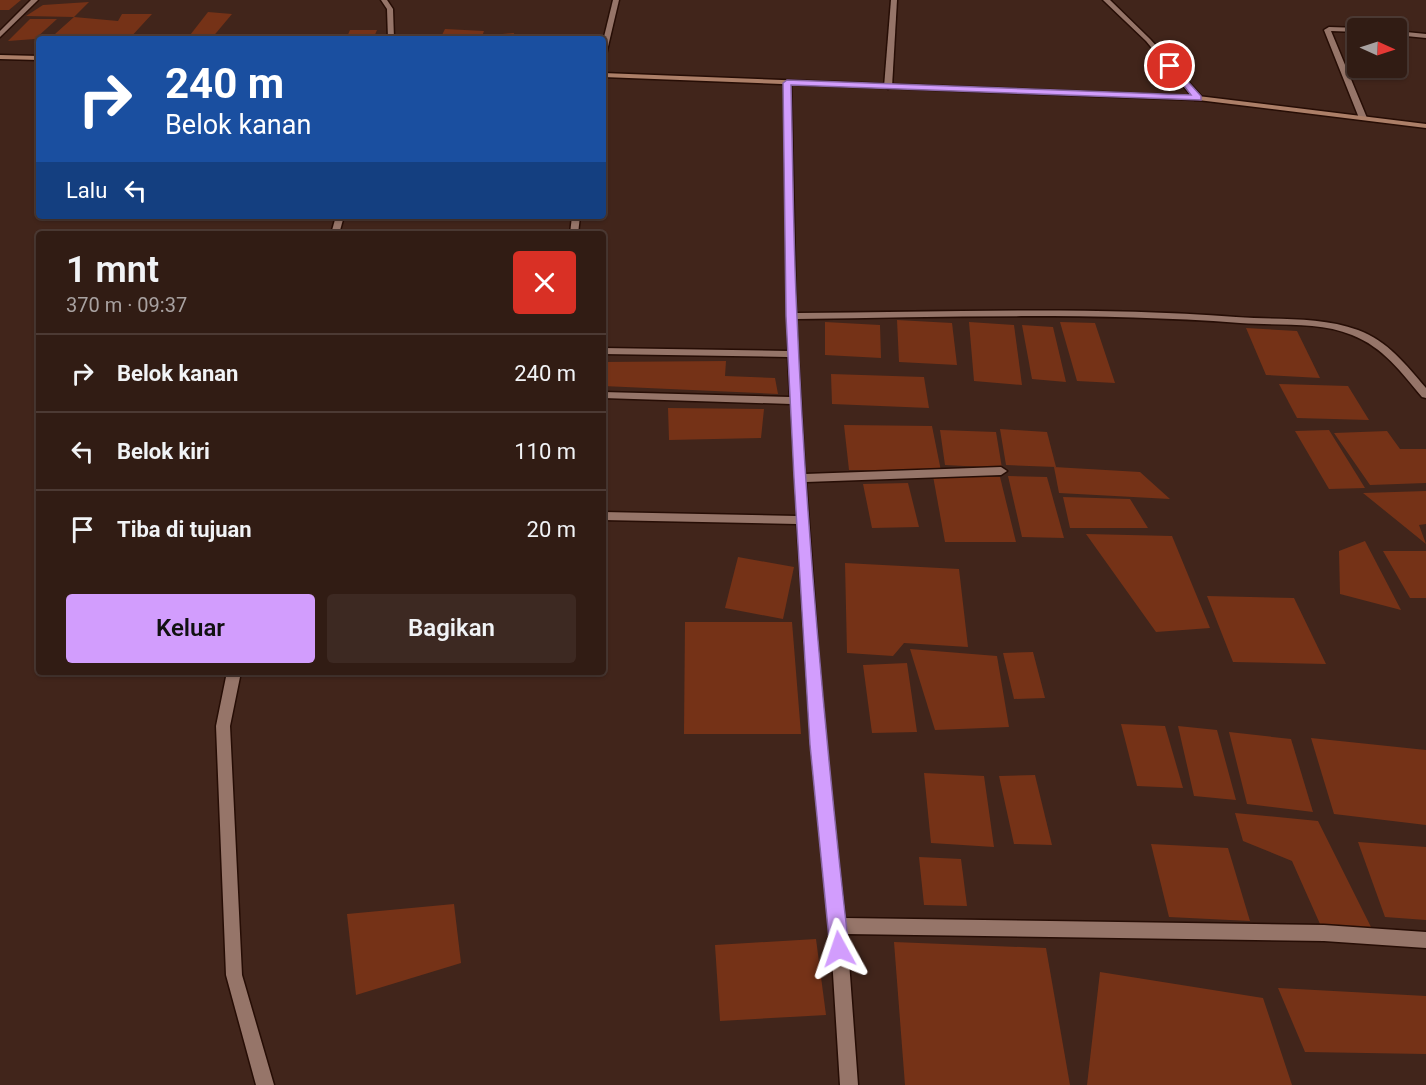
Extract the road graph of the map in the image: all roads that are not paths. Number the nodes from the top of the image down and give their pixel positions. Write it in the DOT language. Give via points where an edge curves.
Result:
graph roads {
  1 [pos="35,0"];
  2 [pos="384,0"];
  3 [pos="616,0"];
  4 [pos="894,0"];
  5 [pos="1106,0"];
  6 [pos="1347,29"];
  7 [pos="1407,34"];
  8 [pos="0,35"];
  9 [pos="391,36"];
  10 [pos="1426,36"];
  11 [pos="606,42"];
  12 [pos="0,57"];
  13 [pos="36,58"];
  14 [pos="606,75"];
  15 [pos="787,83"];
  16 [pos="888,87"];
  17 [pos="1198,98"];
  18 [pos="1363,118"];
  19 [pos="1426,126"];
  20 [pos="791,316"];
  21 [pos="606,351"];
  22 [pos="794,354"];
  23 [pos="1426,395"];
  24 [pos="606,396"];
  25 [pos="796,401"];
  26 [pos="1001,471"];
  27 [pos="800,478"];
  28 [pos="606,516"];
  29 [pos="804,520"];
  30 [pos="233,675"];
  31 [pos="838,926"];
  32 [pos="1426,940"];
  33 [pos="265,1085"];
  34 [pos="849,1085"];
  1 -- 8 [label="street"];
  2 -- 9 [label="street" via="390,9"];
  3 -- 11 [label="street"];
  4 -- 16 [label="street"];
  5 -- 17 [label="street" via="1148,40"];
  6 -- 18 [label="street" via="1327,30"];
  7 -- 10 [label="street"];
  12 -- 13 [label="street"];
  14 -- 15 [label="street"];
  15 -- 16 [label="street"];
  15 -- 20 [label="street"];
  16 -- 17 [label="street"];
  17 -- 18 [label="street"];
  18 -- 19 [label="street"];
  20 -- 22 [label="street"];
  20 -- 23 [label="street" via="1132,315 1332,327 1377,344"];
  21 -- 22 [label="street"];
  22 -- 25 [label="street"];
  24 -- 25 [label="street"];
  25 -- 27 [label="street"];
  26 -- 27 [label="street"];
  27 -- 29 [label="street"];
  28 -- 29 [label="street"];
  29 -- 31 [label="street" via="818,745"];
  30 -- 33 [label="street" via="223,726 234,975"];
  31 -- 32 [label="street" via="1324,933"];
  31 -- 34 [label="street"];
}
